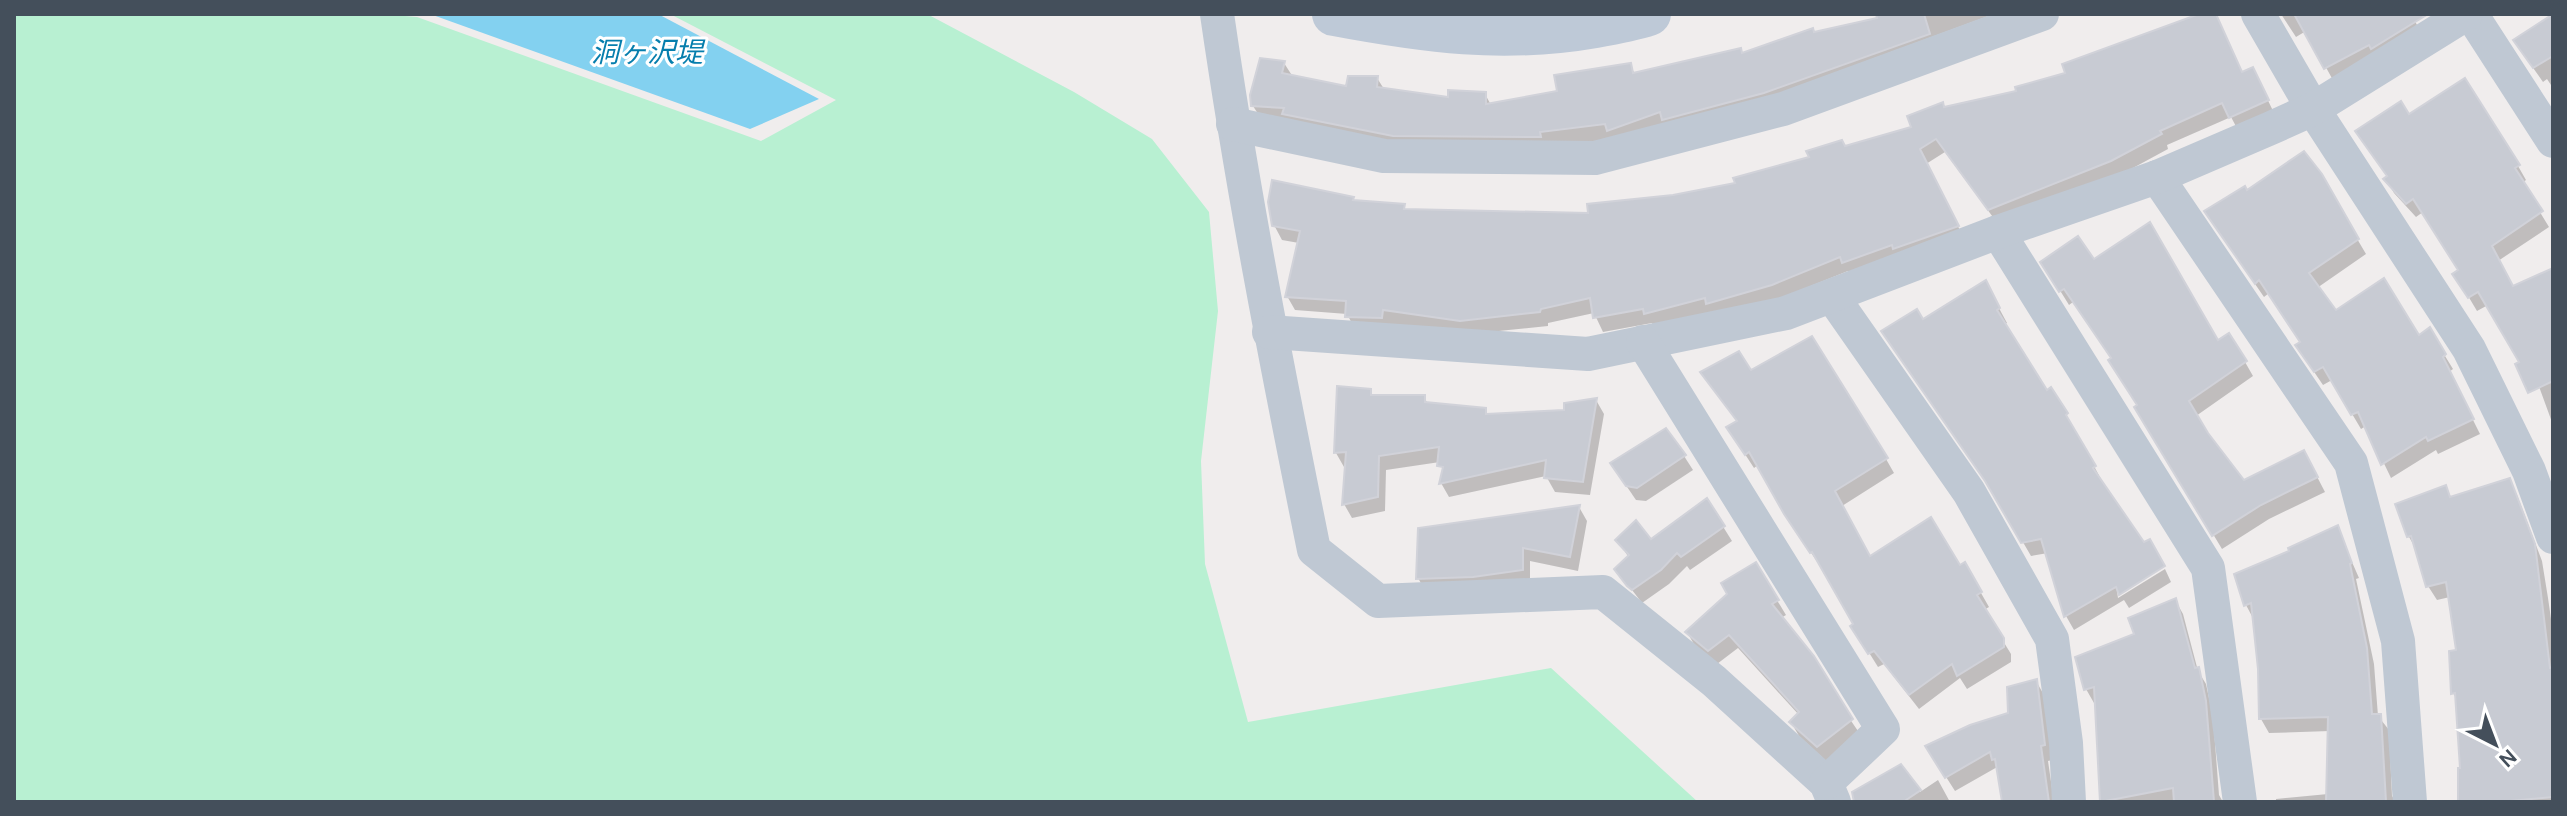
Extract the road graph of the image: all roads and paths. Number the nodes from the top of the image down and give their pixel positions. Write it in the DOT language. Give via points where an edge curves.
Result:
graph roads {
  1 [pos="1217,14"];
  2 [pos="1334,14"];
  3 [pos="1649,14"];
  4 [pos="2042,14"];
  5 [pos="2258,14"];
  6 [pos="2469,14"];
  7 [pos="2313,109"];
  8 [pos="1233,124"];
  9 [pos="2553,141"];
  10 [pos="2157,177"];
  11 [pos="1998,232"];
  12 [pos="1832,296"];
  13 [pos="1269,332"];
  14 [pos="1643,342"];
  15 [pos="2553,537"];
  16 [pos="1830,792"];
  17 [pos="2069,802"];
  18 [pos="2240,802"];
  19 [pos="2410,802"];
  1 -- 8 [label="street"];
  2 -- 3 [label="street" via="1465,34 1549,34"];
  4 -- 8 [label="street" via="1783,109 1595,158 1384,156"];
  5 -- 7 [label="street"];
  6 -- 7 [label="street"];
  6 -- 9 [label="street"];
  7 -- 10 [label="street"];
  7 -- 15 [label="street" via="2469,349 2529,471"];
  8 -- 13 [label="street"];
  10 -- 11 [label="street"];
  10 -- 19 [label="street" via="2351,463 2398,641"];
  11 -- 12 [label="street"];
  11 -- 18 [label="street" via="2208,568"];
  12 -- 14 [label="street" via="1786,313"];
  12 -- 17 [label="street" via="1969,492 2052,639"];
  13 -- 14 [label="street" via="1588,354"];
  13 -- 16 [label="street" via="1314,550 1378,601 1603,592 1714,681"];
  14 -- 16 [label="street" via="1883,729"];
}
